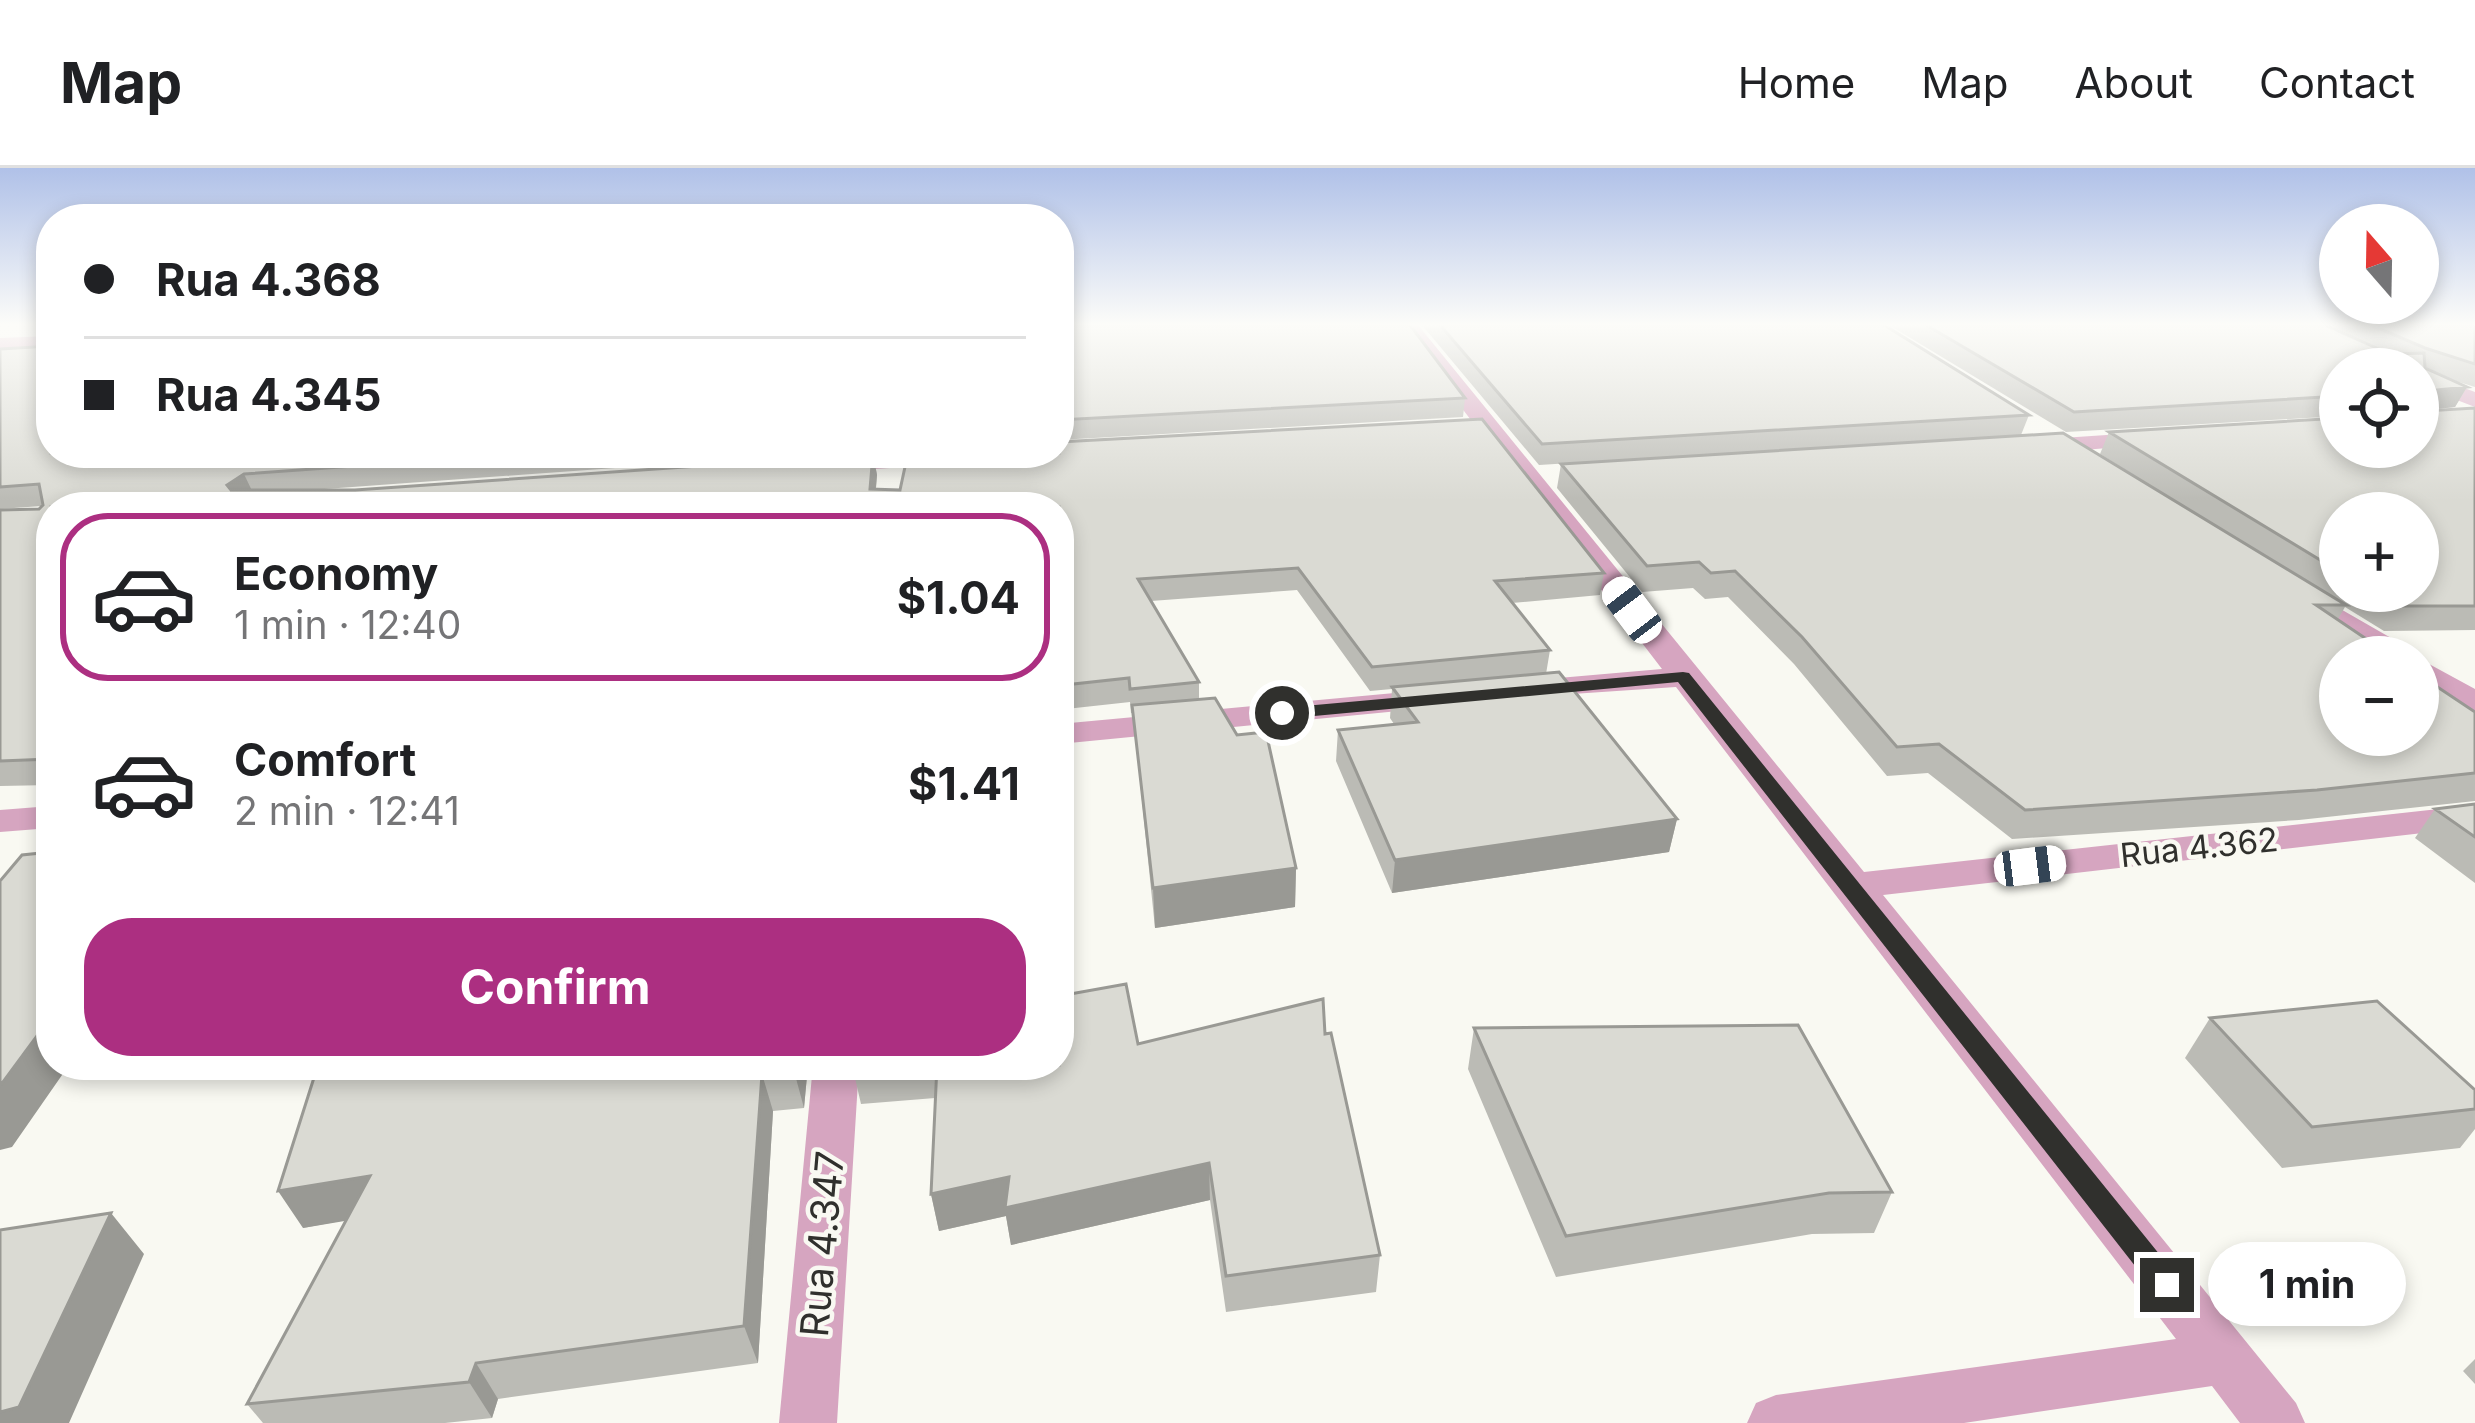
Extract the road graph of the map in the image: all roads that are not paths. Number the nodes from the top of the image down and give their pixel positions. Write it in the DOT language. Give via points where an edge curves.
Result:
graph roads {
  1 [pos="1449,384"];
  2 [pos="2439,385"];
  3 [pos="2475,400"];
  4 [pos="2021,421"];
  5 [pos="2176,437"];
  6 [pos="2059,445"];
  7 [pos="2013,448"];
  8 [pos="2100,470"];
  9 [pos="2281,582"];
  10 [pos="2368,636"];
  11 [pos="1683,677"];
  12 [pos="2439,680"];
  13 [pos="2475,703"];
  14 [pos="1074,733"];
  15 [pos="2475,816"];
  16 [pos="36,818"];
  17 [pos="0,821"];
  18 [pos="1852,886"];
  19 [pos="835,1080"];
  20 [pos="2224,1358"];
  21 [pos="808,1423"];
  22 [pos="1776,1423"];
  23 [pos="2276,1423"];
  1 -- 11 [label="street" via="1480,428 1542,477"];
  2 -- 3 [label="street"];
  4 -- 6 [label="street"];
  5 -- 6 [label="street"];
  6 -- 7 [label="street"];
  6 -- 8 [label="street"];
  9 -- 10 [label="street"];
  11 -- 14 [label="street"];
  11 -- 18 [label="street"];
  12 -- 13 [label="street"];
  15 -- 18 [label="street, Rua 4.362"];
  16 -- 17 [label="street"];
  18 -- 20 [label="street"];
  19 -- 21 [label="street, Rua 4.347"];
  20 -- 22 [label="street"];
  20 -- 23 [label="street"];
}
